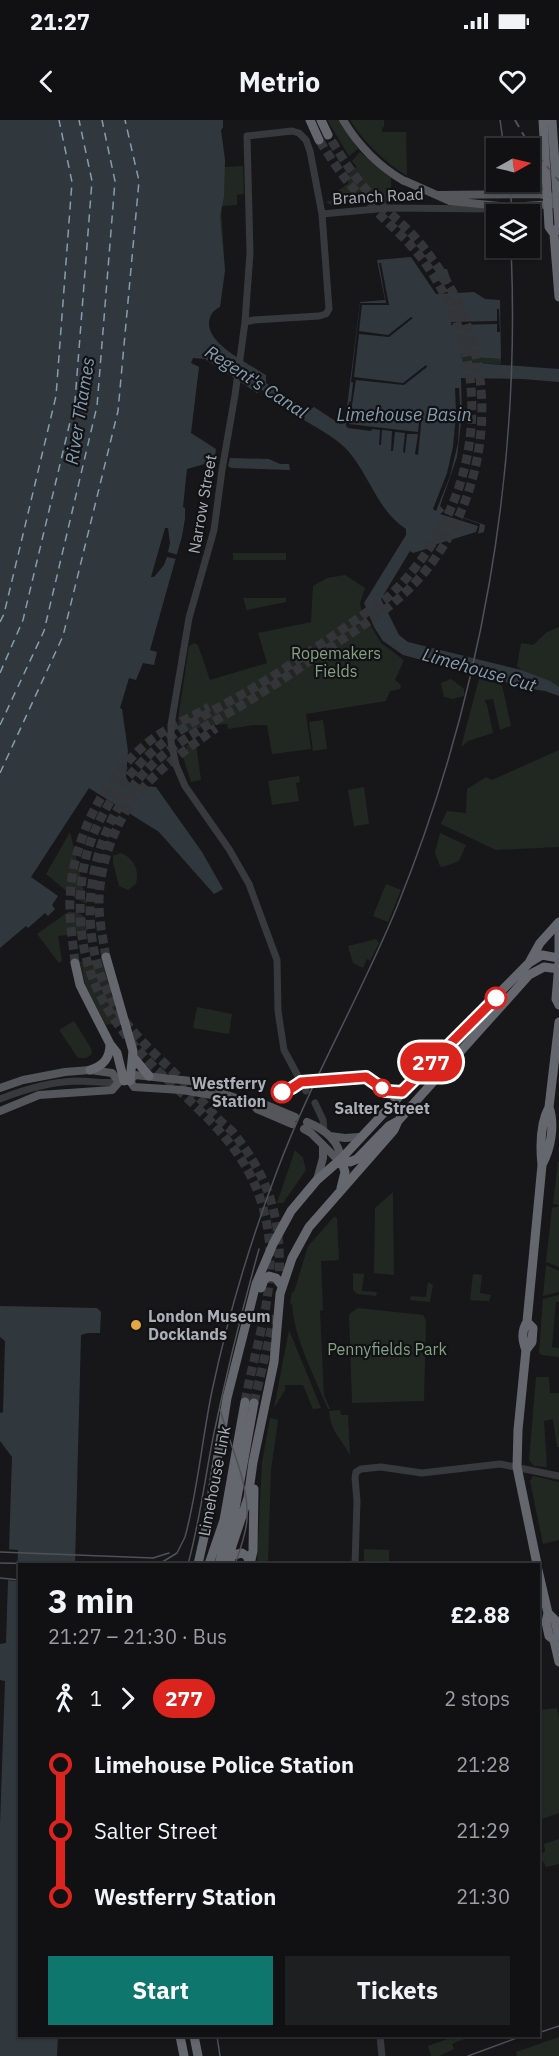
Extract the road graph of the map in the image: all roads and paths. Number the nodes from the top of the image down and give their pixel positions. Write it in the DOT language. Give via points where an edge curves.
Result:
graph roads {
  1 [pos="310,120"];
  2 [pos="321,120"];
  3 [pos="343,120"];
  4 [pos="543,120"];
  5 [pos="552,120"];
  6 [pos="434,195"];
  7 [pos="461,195"];
  8 [pos="552,200"];
  9 [pos="450,201"];
  10 [pos="528,204"];
  11 [pos="486,205"];
  12 [pos="486,208"];
  13 [pos="436,209"];
  14 [pos="322,214"];
  15 [pos="559,297"];
  16 [pos="245,322"];
  17 [pos="559,922"];
  18 [pos="559,933"];
  19 [pos="106,957"];
  20 [pos="559,957"];
  21 [pos="75,963"];
  22 [pos="529,963"];
  23 [pos="559,968"];
  24 [pos="559,1005"];
  25 [pos="559,1022"];
  26 [pos="110,1044"];
  27 [pos="133,1057"];
  28 [pos="90,1070"];
  29 [pos="149,1076"];
  30 [pos="124,1081"];
  31 [pos="0,1088"];
  32 [pos="306,1091"];
  33 [pos="224,1094"];
  34 [pos="0,1099"];
  35 [pos="315,1103"];
  36 [pos="0,1111"];
  37 [pos="320,1113"];
  38 [pos="293,1120"];
  39 [pos="398,1121"];
  40 [pos="308,1125"];
  41 [pos="327,1134"];
  42 [pos="359,1137"];
  43 [pos="323,1146"];
  44 [pos="341,1159"];
  45 [pos="317,1180"];
  46 [pos="338,1192"];
  47 [pos="281,1290"];
  48 [pos="252,1303"];
  49 [pos="253,1462"];
  50 [pos="517,1467"];
  51 [pos="559,1476"];
  52 [pos="198,1563"];
  53 [pos="209,1563"];
  54 [pos="219,1563"];
  55 [pos="227,1563"];
  56 [pos="228,1563"];
  57 [pos="250,1563"];
  58 [pos="250,1563"];
  59 [pos="355,1563"];
  60 [pos="537,1563"];
  61 [pos="540,1579"];
  62 [pos="559,1662"];
  63 [pos="180,2037"];
  64 [pos="194,2037"];
  65 [pos="380,2037"];
  66 [pos="184,2056"];
  67 [pos="198,2056"];
  68 [pos="382,2056"];
  1 -- 2 [label="highway" via="323,138"];
  3 -- 6 [label="main road" via="373,158 404,181"];
  4 -- 8 [label="highway"];
  5 -- 8 [label="highway"];
  6 -- 7 [label="main road"];
  6 -- 9 [label="main road"];
  7 -- 8 [label="main road, Branch Road"];
  7 -- 9 [label="street, Branch Road"];
  8 -- 10 [label="main road, Branch Road"];
  8 -- 15 [label="highway" via="549,227 554,234"];
  9 -- 11 [label="main road, Branch Road"];
  9 -- 13 [label="street, Branch Road"];
  12 -- 13 [label="street, Branch Road"];
  13 -- 14 [label="street, Branch Road" via="388,208"];
  14 -- 16 [label="street" via="327,313"];
  14 -- 16 [label="street, Narrow Street" via="306,140 292,131 247,136 250,253"];
  16 -- 32 [label="street, Narrow Street" via="214,530 189,618 171,742 185,786 229,849 251,890 277,960 284,1050"];
  17 -- 22 [label="highway"];
  18 -- 20 [label="highway"];
  19 -- 27 [label="highway"];
  20 -- 22 [label="highway" via="542,955"];
  20 -- 23 [label="highway"];
  21 -- 26 [label="highway" via="80,985"];
  22 -- 42 [label="highway"];
  23 -- 24 [label="highway"];
  23 -- 39 [label="highway" via="544,967 532,972"];
  25 -- 50 [label="highway" via="549,1107 549,1153 542,1165 524,1327 526,1350"];
  26 -- 28 [label="highway" via="105,1062"];
  26 -- 30 [label="highway" via="117,1053"];
  27 -- 29 [label="highway"];
  27 -- 30 [label="highway"];
  28 -- 30 [label="main road" via="112,1073"];
  28 -- 31 [label="main road" via="47,1074"];
  29 -- 30 [label="main road"];
  29 -- 33 [label="main road" via="209,1085"];
  30 -- 33 [label="main road" via="134,1087"];
  30 -- 34 [label="street" via="102,1079 39,1086"];
  30 -- 36 [label="main road" via="112,1090 51,1095"];
  33 -- 38 [label="main road" via="260,1102"];
  35 -- 37 [label="street"];
  37 -- 40 [label="street"];
  37 -- 41 [label="street"];
  39 -- 44 [label="highway" via="357,1159"];
  39 -- 46 [label="highway"];
  40 -- 41 [label="main road"];
  40 -- 43 [label="main road"];
  41 -- 42 [label="main road"];
  41 -- 44 [label="main road" via="340,1147"];
  42 -- 44 [label="highway"];
  43 -- 44 [label="main road"];
  43 -- 45 [label="main road"];
  44 -- 45 [label="highway"];
  44 -- 46 [label="highway" via="345,1172"];
  45 -- 48 [label="highway" via="291,1211 264,1262"];
  46 -- 47 [label="highway" via="301,1239"];
  47 -- 48 [label="highway" via="280,1281 266,1277"];
  47 -- 49 [label="highway" via="274,1362"];
  48 -- 52 [label="highway" via="227,1398"];
  49 -- 55 [label="highway" via="248,1498"];
  49 -- 57 [label="highway"];
  50 -- 51 [label="street"];
  50 -- 59 [label="street" via="496,1464 422,1473 361,1468 356,1472"];
  50 -- 60 [label="highway"];
  53 -- 54 [label="highway, Limehouse Link" via="224,1520 250,1402 235,1509"];
  56 -- 58 [label="highway" via="237,1553 246,1554"];
  61 -- 62 [label="highway" via="548,1613 555,1620"];
  63 -- 66 [label="highway"];
  64 -- 67 [label="highway"];
  65 -- 68 [label="street"];
}
